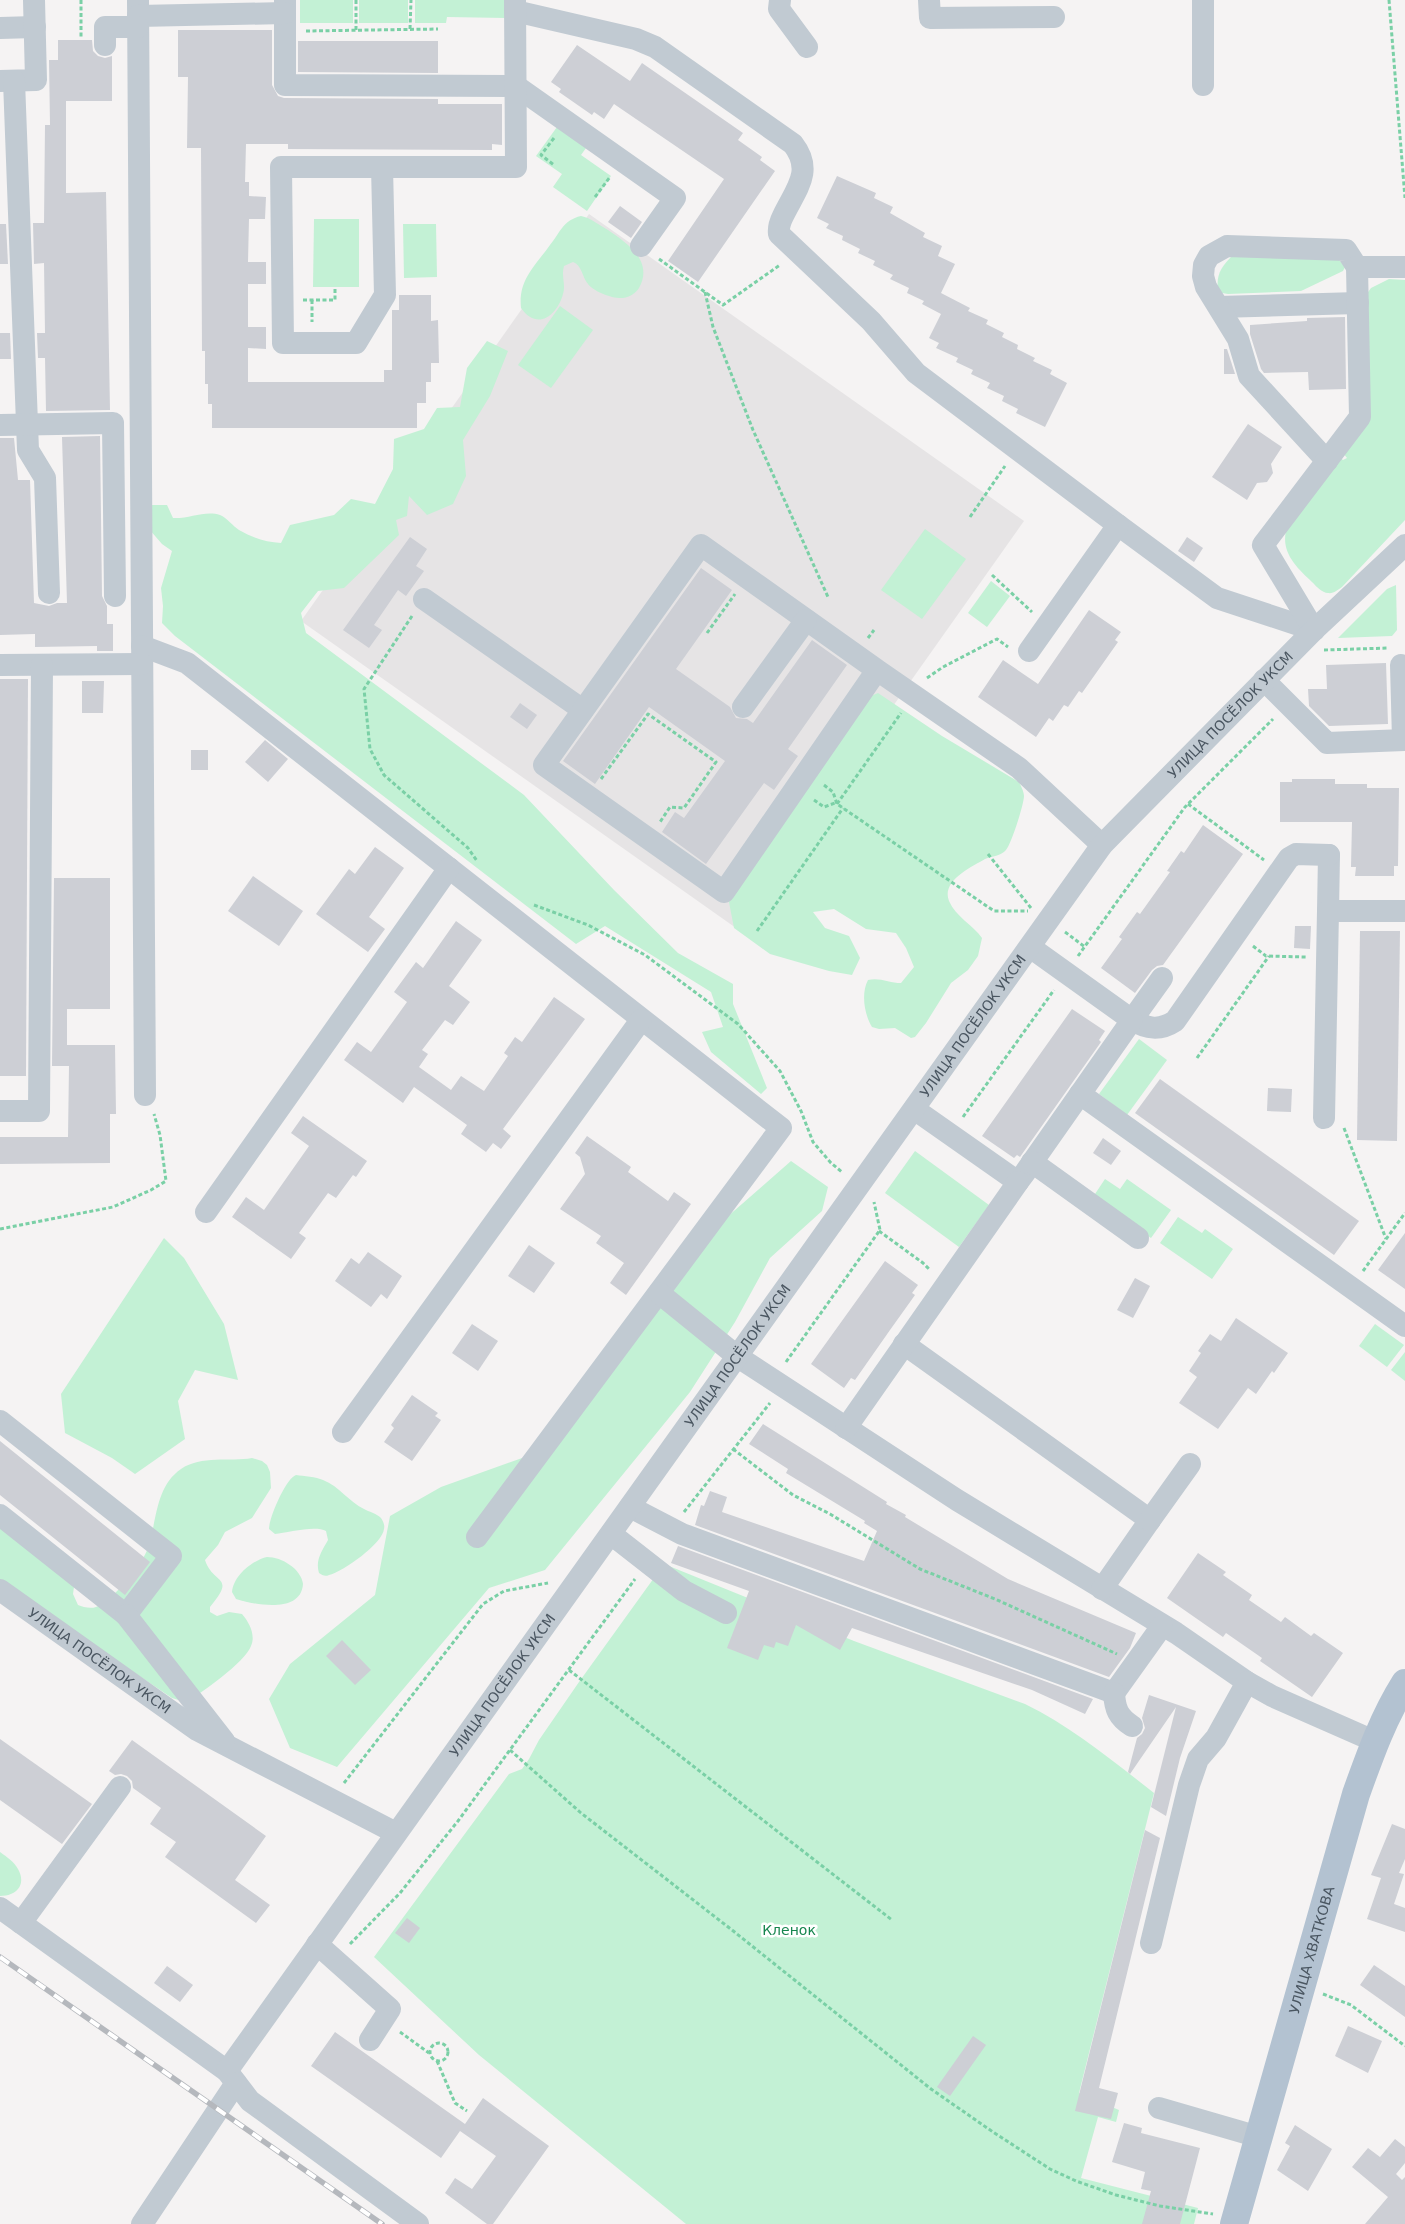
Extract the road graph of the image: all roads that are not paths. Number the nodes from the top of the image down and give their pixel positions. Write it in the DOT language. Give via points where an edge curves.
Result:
graph roads {
  1 [pos="34,0"];
  2 [pos="780,0"];
  3 [pos="929,0"];
  4 [pos="1203,0"];
  5 [pos="515,5"];
  6 [pos="138,14"];
  7 [pos="285,15"];
  8 [pos="1054,17"];
  9 [pos="35,27"];
  10 [pos="0,28"];
  11 [pos="105,45"];
  12 [pos="807,47"];
  13 [pos="7,81"];
  14 [pos="1203,85"];
  15 [pos="516,86"];
  16 [pos="382,168"];
  17 [pos="640,246"];
  18 [pos="1357,267"];
  19 [pos="1405,267"];
  20 [pos="1358,303"];
  21 [pos="1219,307"];
  22 [pos="27,424"];
  23 [pos="0,425"];
  24 [pos="1327,461"];
  25 [pos="1118,526"];
  26 [pos="1405,545"];
  27 [pos="49,593"];
  28 [pos="115,596"];
  29 [pos="424,599"];
  30 [pos="806,620"];
  31 [pos="1315,640"];
  32 [pos="1020,650"];
  33 [pos="142,655"];
  34 [pos="1398,656"];
  35 [pos="0,665"];
  36 [pos="42,665"];
  37 [pos="878,670"];
  38 [pos="1264,680"];
  39 [pos="743,707"];
  40 [pos="583,710"];
  41 [pos="1404,740"];
  42 [pos="1102,845"];
  43 [pos="449,868"];
  44 [pos="1328,911"];
  45 [pos="1405,911"];
  46 [pos="1030,947"];
  47 [pos="1162,978"];
  48 [pos="641,1020"];
  49 [pos="1132,1020"];
  50 [pos="1080,1094"];
  51 [pos="146,1095"];
  52 [pos="914,1109"];
  53 [pos="0,1111"];
  54 [pos="1333,1121"];
  55 [pos="1032,1162"];
  56 [pos="1018,1182"];
  57 [pos="206,1212"];
  58 [pos="1138,1238"];
  59 [pos="659,1293"];
  60 [pos="1405,1326"];
  61 [pos="904,1344"];
  62 [pos="738,1357"];
  63 [pos="0,1421"];
  64 [pos="846,1428"];
  65 [pos="343,1432"];
  66 [pos="1190,1464"];
  67 [pos="630,1507"];
  68 [pos="0,1515"];
  69 [pos="1150,1520"];
  70 [pos="611,1534"];
  71 [pos="477,1537"];
  72 [pos="1102,1589"];
  73 [pos="0,1590"];
  74 [pos="726,1613"];
  75 [pos="126,1615"];
  76 [pos="1162,1626"];
  77 [pos="1247,1682"];
  78 [pos="1405,1683"];
  79 [pos="1114,1693"];
  80 [pos="1132,1726"];
  81 [pos="1374,1741"];
  82 [pos="226,1744"];
  83 [pos="120,1787"];
  84 [pos="396,1833"];
  85 [pos="0,1908"];
  86 [pos="21,1923"];
  87 [pos="317,1944"];
  88 [pos="1150,1944"];
  89 [pos="370,2040"];
  90 [pos="231,2077"];
  91 [pos="1159,2108"];
  92 [pos="1259,2137"];
  93 [pos="1235,2220"];
  94 [pos="142,2224"];
  95 [pos="418,2224"];
  1 -- 9 [label="street"];
  2 -- 12 [label="street" via="780,9"];
  3 -- 8 [label="street" via="930,18"];
  4 -- 14 [label="street"];
  5 -- 15 [label="street"];
  5 -- 25 [label="street" via="655,46 793,144 804,164 802,176 778,230 781,238 871,321 916,373"];
  6 -- 7 [label="street"];
  6 -- 11 [label="street" via="105,27"];
  6 -- 33 [label="street"];
  7 -- 15 [label="street" via="285,85"];
  9 -- 10 [label="street"];
  9 -- 13 [label="street" via="36,80"];
  13 -- 22 [label="street"];
  15 -- 16 [label="street" via="516,167"];
  15 -- 17 [label="street" via="675,198"];
  16 -- 16 [label="street" via="281,167 283,343 356,343 385,295"];
  18 -- 19 [label="street"];
  18 -- 20 [label="street"];
  18 -- 21 [label="street" via="1346,250 1227,246 1209,256 1204,265 1206,287"];
  20 -- 21 [label="street"];
  20 -- 24 [label="street" via="1360,417"];
  21 -- 24 [label="street" via="1238,339 1249,376"];
  22 -- 23 [label="street"];
  22 -- 27 [label="street" via="28,450 45,478"];
  22 -- 28 [label="street" via="112,423"];
  24 -- 31 [label="street" via="1264,545"];
  25 -- 31 [label="street" via="1217,598"];
  25 -- 32 [label="street" via="1049,624"];
  26 -- 31 [label="street, УЛИЦА ПОСЁЛОК УКСМ"];
  29 -- 40 [label="street"];
  30 -- 37 [label="street"];
  30 -- 39 [label="street"];
  30 -- 40 [label="street" via="701,545"];
  31 -- 38 [label="street, УЛИЦА ПОСЁЛОК УКСМ"];
  33 -- 36 [label="street"];
  33 -- 43 [label="street" via="187,663"];
  33 -- 51 [label="street"];
  34 -- 41 [label="street"];
  35 -- 36 [label="street"];
  36 -- 53 [label="street" via="39,1111"];
  37 -- 40 [label="street" via="724,892 544,765"];
  37 -- 42 [label="street" via="1019,768"];
  38 -- 41 [label="street" via="1327,743"];
  38 -- 42 [label="street, УЛИЦА ПОСЁЛОК УКСМ"];
  42 -- 46 [label="street, УЛИЦА ПОСЁЛОК УКСМ"];
  43 -- 48 [label="street"];
  43 -- 57 [label="street"];
  44 -- 45 [label="street"];
  44 -- 49 [label="street" via="1329,855 1296,854 1289,858 1175,1021 1158,1029"];
  44 -- 54 [label="street"];
  46 -- 49 [label="street"];
  46 -- 52 [label="street, УЛИЦА ПОСЁЛОК УКСМ"];
  47 -- 49 [label="street"];
  48 -- 59 [label="street" via="781,1128"];
  48 -- 65 [label="street"];
  49 -- 50 [label="street"];
  50 -- 55 [label="street"];
  50 -- 60 [label="street"];
  52 -- 56 [label="street"];
  52 -- 62 [label="street, УЛИЦА ПОСЁЛОК УКСМ"];
  55 -- 56 [label="street"];
  55 -- 58 [label="street"];
  56 -- 61 [label="street"];
  59 -- 62 [label="street"];
  59 -- 71 [label="street"];
  61 -- 64 [label="street"];
  61 -- 69 [label="street"];
  62 -- 64 [label="street"];
  62 -- 67 [label="street, УЛИЦА ПОСЁЛОК УКСМ"];
  63 -- 75 [label="street" via="171,1556"];
  64 -- 72 [label="street"];
  66 -- 69 [label="street"];
  67 -- 70 [label="street, УЛИЦА ПОСЁЛОК УКСМ"];
  67 -- 79 [label="street" via="671,1529"];
  68 -- 75 [label="street"];
  69 -- 72 [label="street"];
  70 -- 74 [label="street" via="684,1591"];
  70 -- 84 [label="street, УЛИЦА ПОСЁЛОК УКСМ"];
  72 -- 76 [label="street"];
  73 -- 82 [label="street, УЛИЦА ПОСЁЛОК УКСМ" via="196,1730"];
  75 -- 82 [label="street"];
  76 -- 77 [label="street"];
  76 -- 79 [label="street"];
  77 -- 81 [label="street"];
  77 -- 88 [label="street" via="1216,1738 1198,1758"];
  78 -- 81 [label="main road, УЛИЦА ХВАТКОВА"];
  79 -- 80 [label="street" via="1116,1709"];
  81 -- 92 [label="main road, УЛИЦА ХВАТКОВА" via="1356,1794"];
  82 -- 84 [label="street, УЛИЦА ПОСЁЛОК УКСМ"];
  83 -- 86 [label="street"];
  84 -- 87 [label="street"];
  85 -- 86 [label="street"];
  86 -- 90 [label="street"];
  87 -- 89 [label="street" via="390,2009"];
  87 -- 90 [label="street"];
  90 -- 94 [label="street"];
  90 -- 95 [label="street" via="250,2101"];
  91 -- 92 [label="street"];
  92 -- 93 [label="main road, УЛИЦА ХВАТКОВА"];
}
